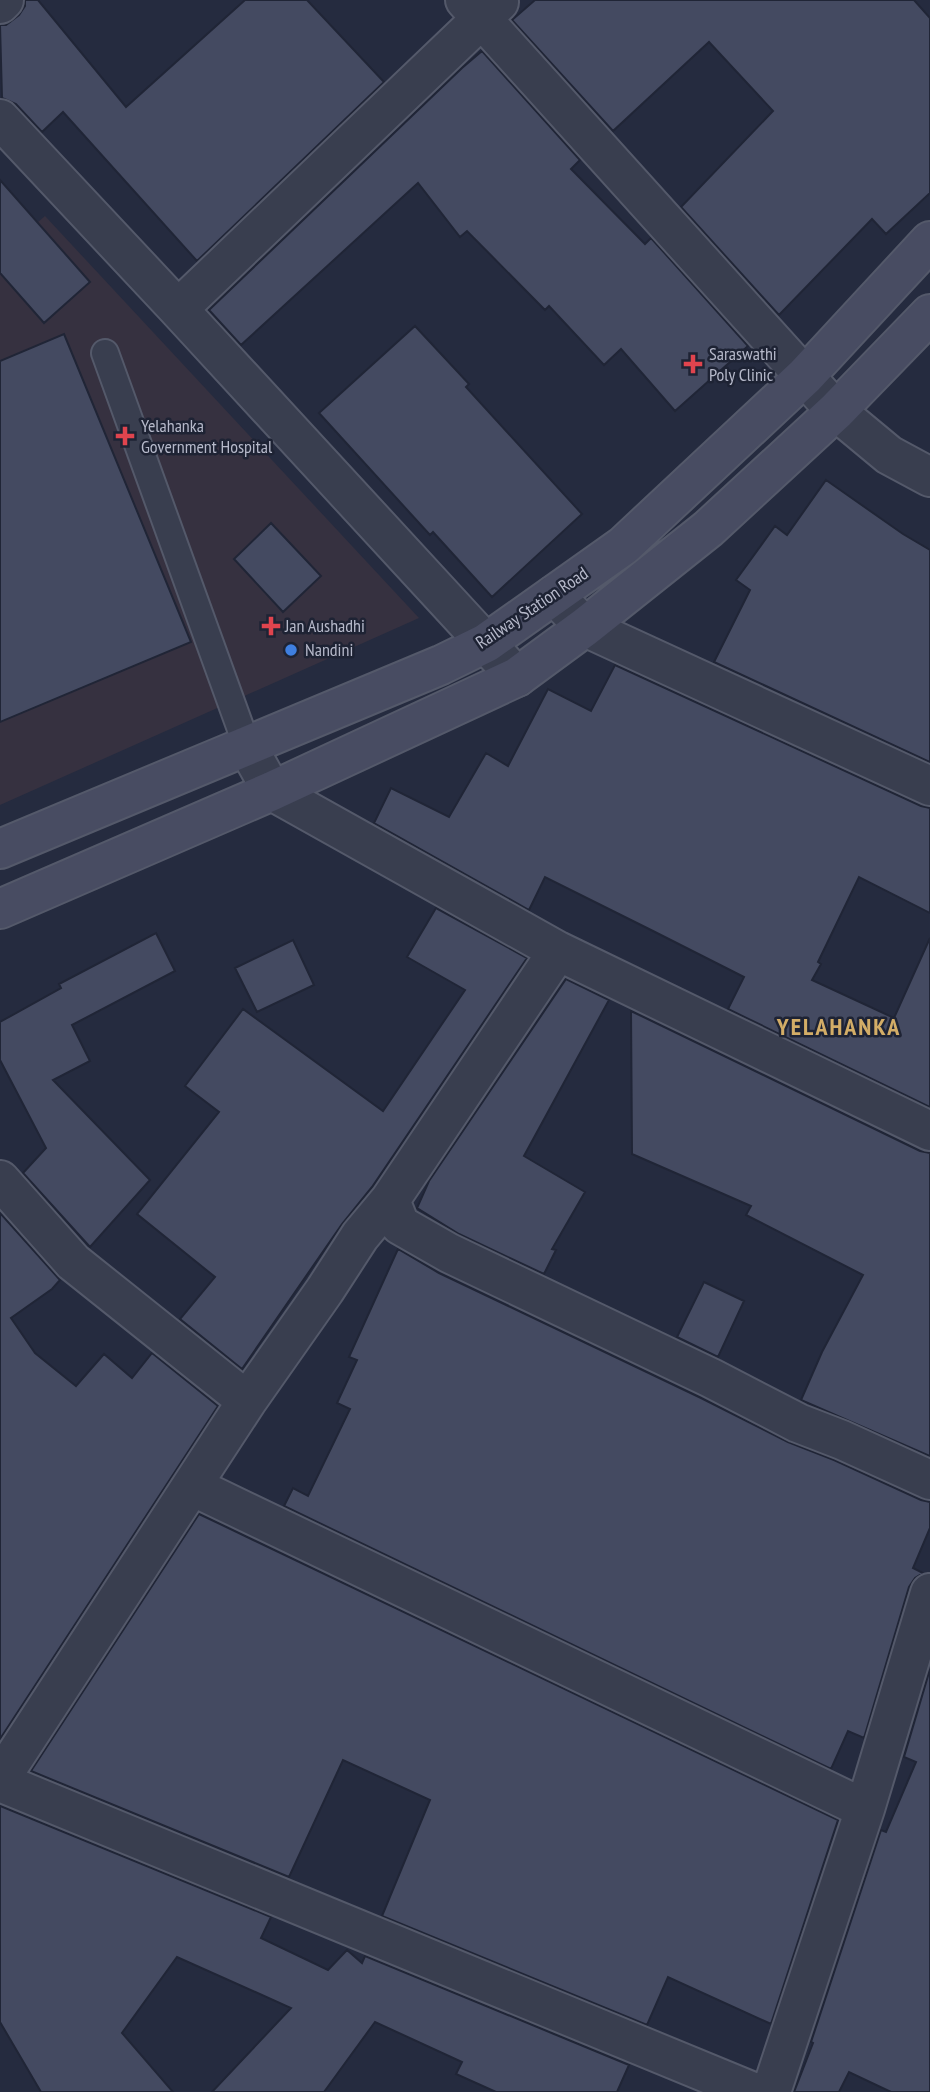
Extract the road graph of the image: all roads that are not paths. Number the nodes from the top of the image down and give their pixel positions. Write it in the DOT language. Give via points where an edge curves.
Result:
graph roads {
  1 [pos="4,0"];
  2 [pos="0,4"];
  3 [pos="483,6"];
  4 [pos="0,119"];
  5 [pos="930,241"];
  6 [pos="178,309"];
  7 [pos="930,314"];
  8 [pos="105,353"];
  9 [pos="805,376"];
  10 [pos="836,411"];
  11 [pos="930,477"];
  12 [pos="554,595"];
  13 [pos="584,627"];
  14 [pos="486,643"];
  15 [pos="517,677"];
  16 [pos="247,746"];
  17 [pos="930,786"];
  18 [pos="272,791"];
  19 [pos="0,849"];
  20 [pos="0,909"];
  21 [pos="558,951"];
  22 [pos="930,1131"];
  23 [pos="0,1180"];
  24 [pos="390,1200"];
  25 [pos="247,1401"];
  26 [pos="930,1480"];
  27 [pos="192,1486"];
  28 [pos="930,1593"];
  29 [pos="0,1780"];
  30 [pos="865,1809"];
  31 [pos="753,2092"];
  32 [pos="771,2092"];
  1 -- 2 [label="street"];
  3 -- 6 [label="street"];
  3 -- 9 [label="street"];
  4 -- 6 [label="street"];
  5 -- 9 [label="street, Railway Station Road"];
  6 -- 14 [label="street"];
  7 -- 10 [label="street"];
  8 -- 16 [label="lane"];
  9 -- 10 [label="street"];
  9 -- 12 [label="street, Railway Station Road" via="623,545"];
  10 -- 11 [label="street" via="889,455"];
  10 -- 13 [label="street" via="708,529"];
  12 -- 13 [label="street"];
  12 -- 14 [label="street, Railway Station Road"];
  13 -- 15 [label="street"];
  13 -- 17 [label="street"];
  14 -- 15 [label="street"];
  14 -- 16 [label="street, Railway Station Road"];
  15 -- 18 [label="street"];
  16 -- 18 [label="street"];
  16 -- 19 [label="street, Railway Station Road"];
  18 -- 20 [label="street"];
  18 -- 21 [label="street"];
  21 -- 22 [label="street"];
  21 -- 24 [label="street"];
  23 -- 25 [label="street" via="73,1262"];
  24 -- 25 [label="street" via="360,1236"];
  24 -- 26 [label="street" via="400,1225 449,1253 798,1423"];
  25 -- 27 [label="street"];
  27 -- 29 [label="street"];
  27 -- 30 [label="street"];
  28 -- 30 [label="street"];
  29 -- 31 [label="street"];
  30 -- 32 [label="street"];
}
